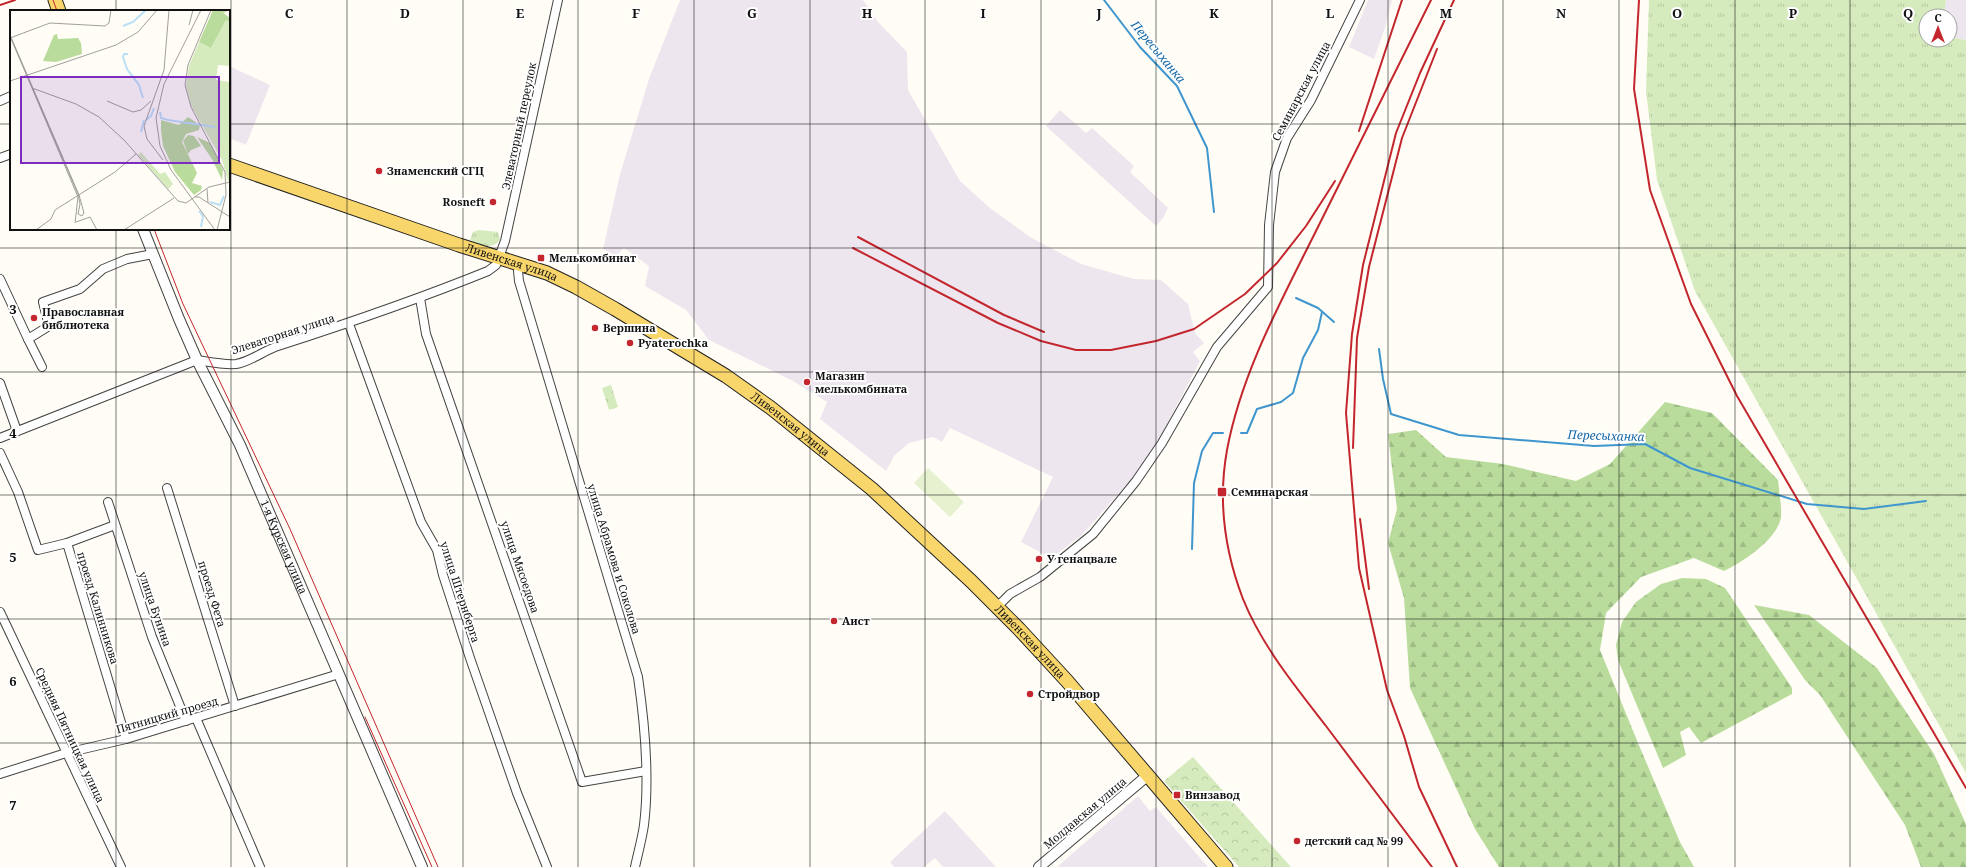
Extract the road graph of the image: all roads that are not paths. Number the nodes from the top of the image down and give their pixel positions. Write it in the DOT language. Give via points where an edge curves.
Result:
graph roads {
  1 [pos="55,0"];
  2 [pos="558,0"];
  3 [pos="1360,0"];
  4 [pos="59,10"];
  5 [pos="10,96"];
  6 [pos="0,101"];
  7 [pos="10,154"];
  8 [pos="0,158"];
  9 [pos="230,165"];
  10 [pos="143,230"];
  11 [pos="153,254"];
  12 [pos="500,258"];
  13 [pos="520,264"];
  14 [pos="0,279"];
  15 [pos="420,298"];
  16 [pos="349,324"];
  17 [pos="28,339"];
  18 [pos="197,360"];
  19 [pos="42,367"];
  20 [pos="0,383"];
  21 [pos="17,431"];
  22 [pos="0,438"];
  23 [pos="0,453"];
  24 [pos="167,488"];
  25 [pos="108,502"];
  26 [pos="115,525"];
  27 [pos="67,543"];
  28 [pos="997,607"];
  29 [pos="0,612"];
  30 [pos="339,674"];
  31 [pos="235,706"];
  32 [pos="196,718"];
  33 [pos="186,721"];
  34 [pos="126,739"];
  35 [pos="66,753"];
  36 [pos="646,771"];
  37 [pos="0,774"];
  38 [pos="1147,776"];
  39 [pos="121,867"];
  40 [pos="260,867"];
  41 [pos="422,867"];
  42 [pos="547,867"];
  43 [pos="635,867"];
  44 [pos="1039,867"];
  45 [pos="1226,867"];
  1 -- 4 [label="main road"];
  2 -- 12 [label="street, Элеваторный переулок"];
  3 -- 28 [label="street, Семинарская улица" via="1312,98 1287,138 1275,172 1269,225 1268,287 1218,347 1162,443 1136,481 1093,534 1040,576 1010,594"];
  5 -- 6 [label="street"];
  7 -- 8 [label="street"];
  9 -- 12 [label="main road, Ливенская улица"];
  10 -- 11 [label="street, 1-я Курская улица"];
  11 -- 17 [label="street" via="127,259 103,269 80,290 43,302 49,326"];
  11 -- 18 [label="street, 1-я Курская улица"];
  12 -- 13 [label="main road, Ливенская улица"];
  12 -- 15 [label="street, Элеваторная улица" via="488,271"];
  13 -- 28 [label="main road, Ливенская улица" via="583,290 726,376 771,408 872,489"];
  13 -- 36 [label="street, улица Абрамова и Соколова" via="520,281 638,677 644,717"];
  14 -- 17 [label="street"];
  15 -- 16 [label="street, Элеваторная улица"];
  15 -- 36 [label="street, улица Мясоедова" via="426,334 582,782"];
  16 -- 18 [label="street, Элеваторная улица" via="276,347 238,364"];
  16 -- 42 [label="street, улица Штернберга" via="422,522 437,550 478,681 517,793"];
  17 -- 19 [label="street"];
  18 -- 21 [label="street"];
  18 -- 30 [label="street, 1-я Курская улица" via="240,445"];
  20 -- 21 [label="street"];
  21 -- 22 [label="street"];
  23 -- 27 [label="street, проезд Калинникова" via="18,492 38,550"];
  24 -- 31 [label="street, проезд Фета"];
  25 -- 26 [label="street, улица Бунина"];
  26 -- 27 [label="street"];
  26 -- 33 [label="street, улица Бунина" via="152,637"];
  27 -- 34 [label="street, проезд Калинникова"];
  28 -- 38 [label="main road, Ливенская улица" via="1067,681"];
  29 -- 35 [label="street, Средняя Пятницкая улица"];
  30 -- 31 [label="street, Пятницкий проезд"];
  30 -- 41 [label="street, 1-я Курская улица"];
  31 -- 32 [label="street, Пятницкий проезд"];
  32 -- 33 [label="street, Пятницкий проезд"];
  32 -- 40 [label="street"];
  33 -- 34 [label="street, Пятницкий проезд"];
  34 -- 35 [label="street, Пятницкий проезд"];
  35 -- 37 [label="street, Пятницкий проезд"];
  35 -- 39 [label="street, Средняя Пятницкая улица"];
  36 -- 43 [label="street, улица Абрамова и Соколова" via="644,824"];
  38 -- 44 [label="street, Молдавская улица"];
  38 -- 45 [label="main road, Ливенская улица"];
}
